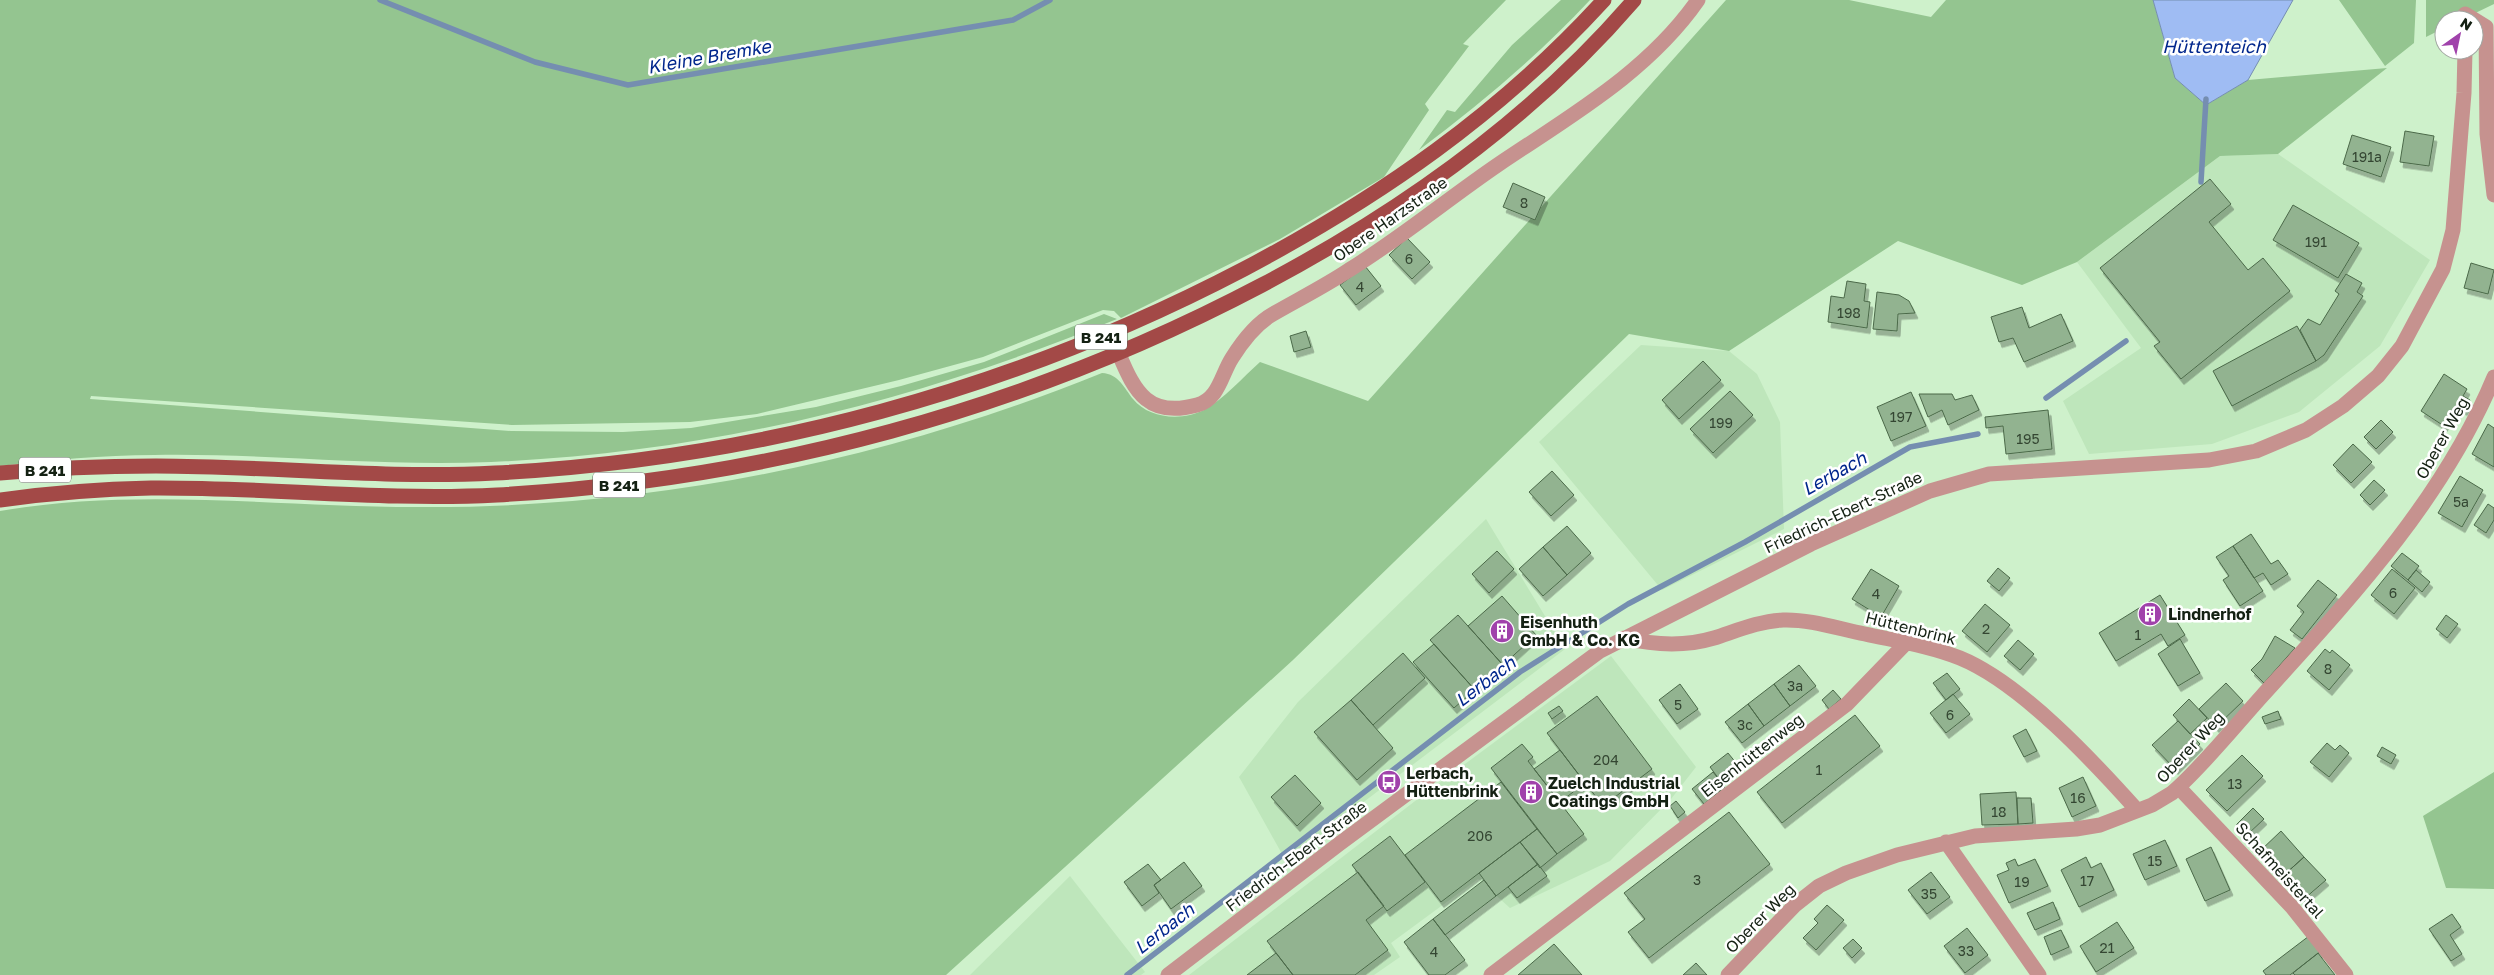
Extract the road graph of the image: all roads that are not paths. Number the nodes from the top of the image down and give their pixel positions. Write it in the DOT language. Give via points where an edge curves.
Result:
graph roads {
  1 [pos="1604,0"];
  2 [pos="1634,0"];
  3 [pos="1698,0"];
  4 [pos="2484,25"];
  5 [pos="2465,60"];
  6 [pos="2494,195"];
  7 [pos="1119,354"];
  8 [pos="2494,377"];
  9 [pos="0,473"];
  10 [pos="0,500"];
  11 [pos="1624,638"];
  12 [pos="1906,643"];
  13 [pos="2184,793"];
  14 [pos="2137,810"];
  15 [pos="1946,842"];
  16 [pos="1168,975"];
  17 [pos="1491,975"];
  18 [pos="1728,975"];
  19 [pos="2039,975"];
  20 [pos="2346,975"];
  1 -- 9 [label="main road, B 241" via="1535,71 1487,112 1402,176 1338,217 1154,314 1048,359 917,403 765,440 596,465 492,473 156,466"];
  2 -- 7 [label="main road, B 241" via="1552,87 1503,129 1414,195 1299,265 1211,312"];
  3 -- 7 [label="street, Obere Harzstraße" via="1647,57 1609,90 1350,270 1262,320 1232,358 1214,395 1199,404 1181,408 1162,407 1147,401 1132,385"];
  4 -- 6 [label="street" via="2487,134"];
  5 -- 11 [label="street, Friedrich-Ebert-Straße" via="2453,230 2443,269 2402,346 2378,376 2343,406 2306,430 2264,447 2209,460 1989,474 1930,490 1811,544"];
  7 -- 10 [label="main road, B 241" via="924,424 767,462 662,480 492,495 417,496 154,488 87,490"];
  8 -- 14 [label="street, Oberer Weg" via="2457,452 2432,493 2352,594 2179,787 2164,800"];
  11 -- 12 [label="street, Hüttenbrink" via="1671,644 1711,639 1784,620 1809,622"];
  11 -- 16 [label="street, Friedrich-Ebert-Straße" via="1551,686"];
  12 -- 14 [label="street, Hüttenbrink" via="1959,658 2007,686 2068,739"];
  12 -- 17 [label="street, Eisenhüttenweg" via="1847,704"];
  13 -- 20 [label="street, Schafmeistertal" via="2292,907"];
  14 -- 15 [label="street, Oberer Weg" via="2109,823 2088,828 1975,836"];
  15 -- 18 [label="street, Oberer Weg" via="1869,864 1819,886 1784,915"];
  15 -- 19 [label="street"];
}
